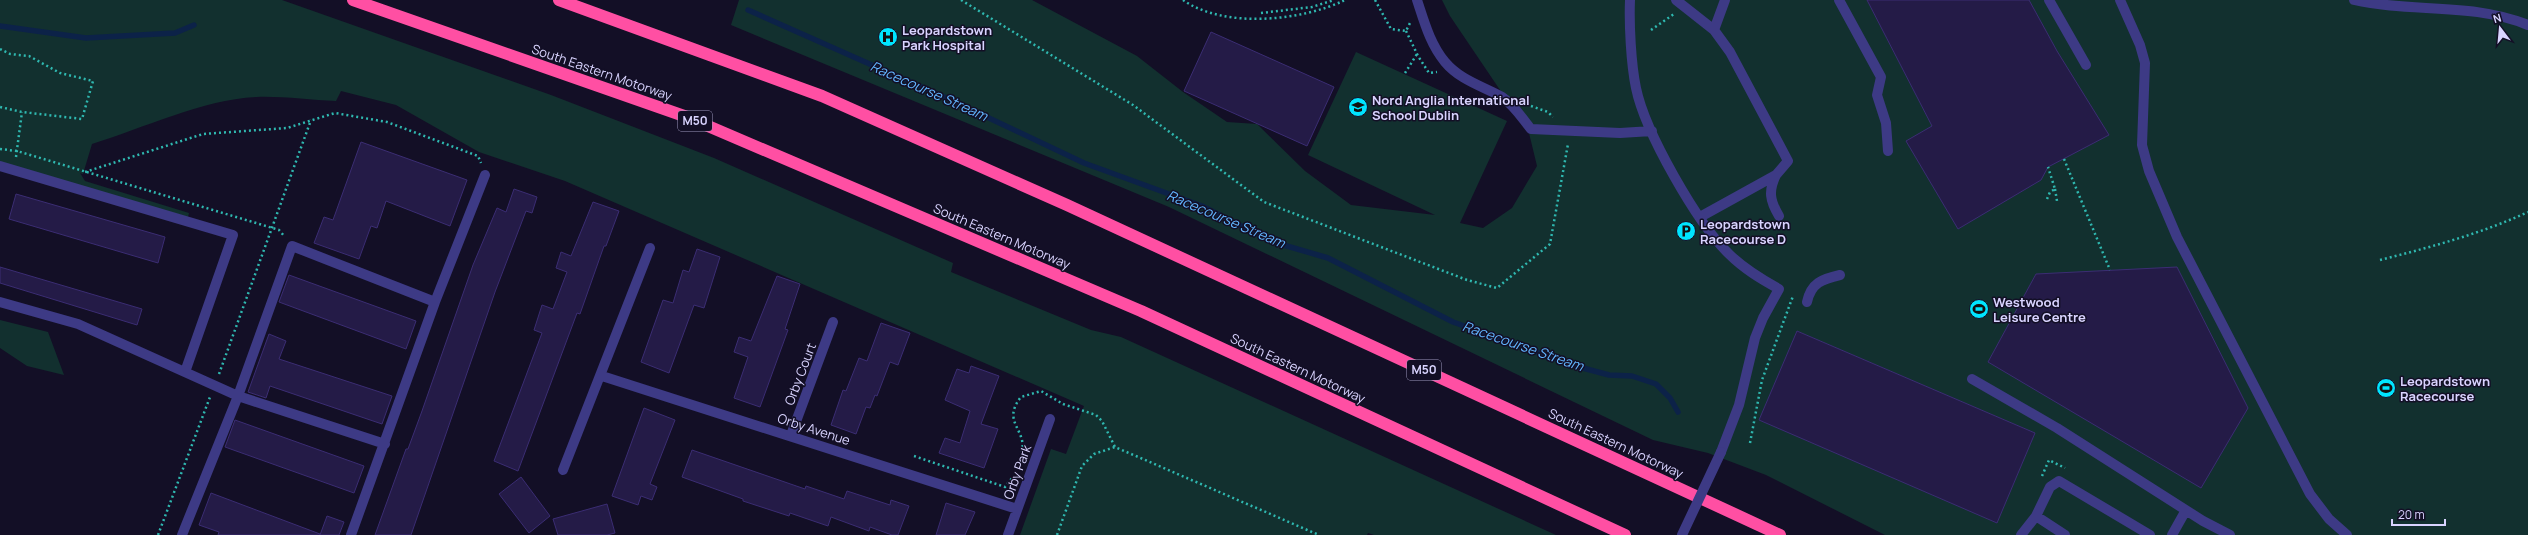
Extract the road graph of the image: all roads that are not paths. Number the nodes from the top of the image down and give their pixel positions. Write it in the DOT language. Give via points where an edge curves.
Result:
graph roads {
  1 [pos="353,0"];
  2 [pos="558,0"];
  3 [pos="1630,0"];
  4 [pos="1724,0"];
  5 [pos="1839,0"];
  6 [pos="2049,0"];
  7 [pos="2120,0"];
  8 [pos="2354,0"];
  9 [pos="1680,3"];
  10 [pos="1418,4"];
  11 [pos="2528,25"];
  12 [pos="1714,30"];
  13 [pos="2086,65"];
  14 [pos="1652,131"];
  15 [pos="1888,151"];
  16 [pos="0,166"];
  17 [pos="485,175"];
  18 [pos="1776,175"];
  19 [pos="1779,216"];
  20 [pos="1700,217"];
  21 [pos="650,248"];
  22 [pos="1840,275"];
  23 [pos="0,302"];
  24 [pos="435,302"];
  25 [pos="1807,302"];
  26 [pos="833,322"];
  27 [pos="185,372"];
  28 [pos="602,376"];
  29 [pos="1972,379"];
  30 [pos="238,396"];
  31 [pos="1050,419"];
  32 [pos="791,435"];
  33 [pos="385,444"];
  34 [pos="563,470"];
  35 [pos="1017,509"];
  36 [pos="2186,510"];
  37 [pos="2036,516"];
  38 [pos="182,535"];
  39 [pos="351,535"];
  40 [pos="1008,535"];
  41 [pos="1625,535"];
  42 [pos="1682,535"];
  43 [pos="1780,535"];
  44 [pos="2021,535"];
  45 [pos="2065,535"];
  46 [pos="2150,535"];
  47 [pos="2172,535"];
  48 [pos="2230,535"];
  49 [pos="2347,535"];
  1 -- 41 [label="highway, South Eastern Motorway / M50" via="687,117 1141,311"];
  2 -- 43 [label="highway, South Eastern Motorway / M50" via="822,96 1067,205"];
  3 -- 14 [label="street" via="1636,87"];
  4 -- 12 [label="street"];
  5 -- 15 [label="street" via="1881,77 1877,95 1886,123"];
  6 -- 13 [label="street"];
  7 -- 49 [label="street" via="2145,63 2142,145 2151,178 2177,237 2310,494 2329,519"];
  8 -- 11 [label="street" via="2454,8 2514,19"];
  9 -- 12 [label="street"];
  10 -- 14 [label="street" via="1434,46 1444,62 1459,75 1503,98 1531,129 1620,133"];
  12 -- 18 [label="street" via="1730,52 1788,161"];
  14 -- 20 [label="street"];
  16 -- 27 [label="street" via="233,235"];
  17 -- 24 [label="street"];
  18 -- 19 [label="street" via="1771,186 1771,201"];
  18 -- 20 [label="street"];
  20 -- 42 [label="street, bridge" via="1728,254 1754,275 1779,289 1755,338 1739,405 1721,452"];
  21 -- 28 [label="street"];
  22 -- 25 [label="street" via="1821,279 1809,290"];
  23 -- 27 [label="street" via="78,324"];
  24 -- 30 [label="street" via="292,246"];
  24 -- 33 [label="street"];
  26 -- 32 [label="street, Orby Court"];
  27 -- 30 [label="street"];
  28 -- 32 [label="street, Orby Avenue"];
  28 -- 34 [label="street"];
  29 -- 36 [label="street" via="2092,449"];
  30 -- 33 [label="street"];
  30 -- 38 [label="street"];
  31 -- 35 [label="street, Orby Park"];
  32 -- 35 [label="street, Orby Avenue"];
  33 -- 39 [label="street"];
  35 -- 40 [label="street, Orby Park"];
  36 -- 47 [label="street"];
  36 -- 48 [label="street"];
  37 -- 44 [label="street"];
  37 -- 45 [label="street"];
  37 -- 46 [label="street" via="2050,487 2059,481"];
}
